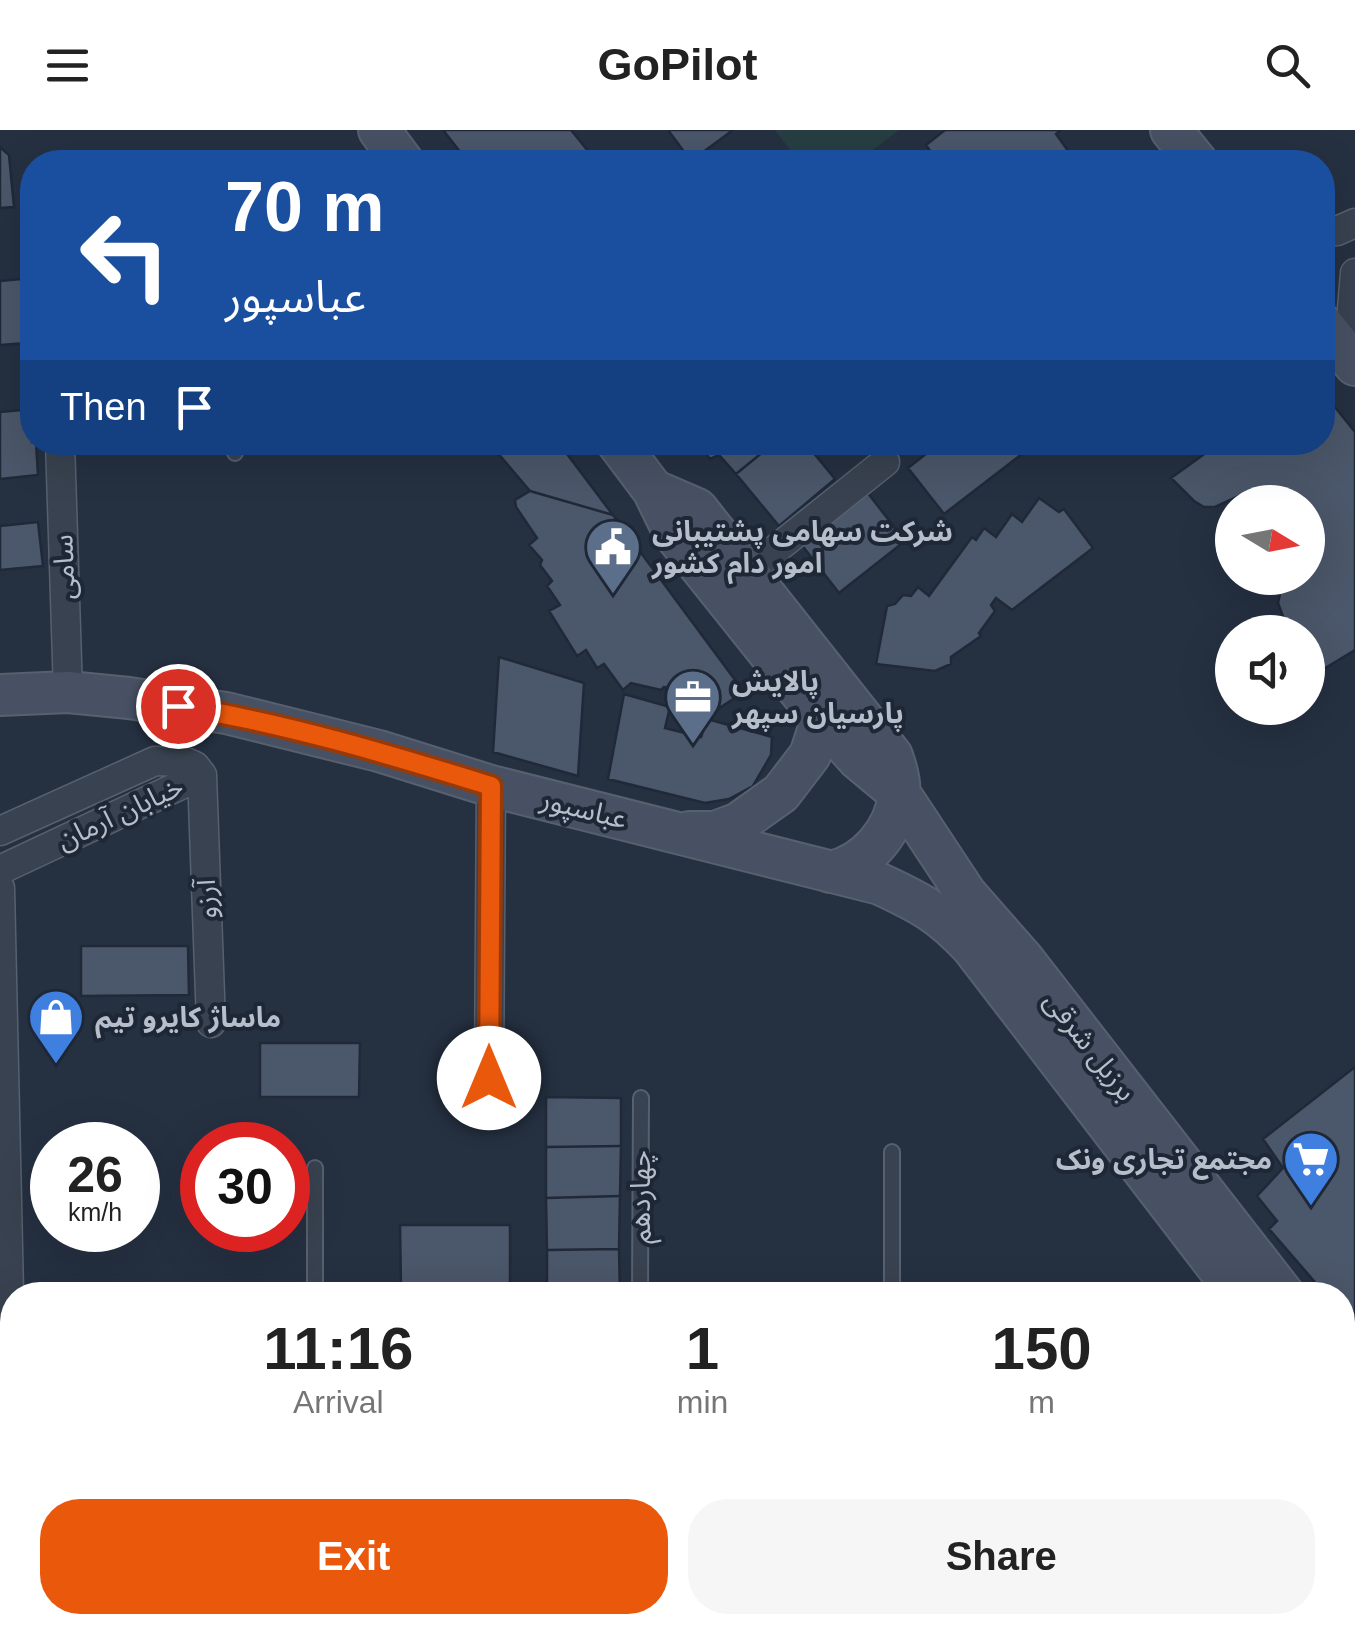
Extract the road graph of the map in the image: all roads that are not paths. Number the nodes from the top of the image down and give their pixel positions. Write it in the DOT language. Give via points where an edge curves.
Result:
graph roads {
  1 [pos="379,130"];
  2 [pos="1172,130"];
  3 [pos="395,150"];
  4 [pos="1188,150"];
  5 [pos="1355,272"];
  6 [pos="1335,340"];
  7 [pos="1352,361"];
  8 [pos="60,455"];
  9 [pos="633,455"];
  10 [pos="885,462"];
  11 [pos="653,490"];
  12 [pos="746,573"];
  13 [pos="68,692"];
  14 [pos="0,695"];
  15 [pos="822,719"];
  16 [pos="868,748"];
  17 [pos="202,775"];
  18 [pos="491,786"];
  19 [pos="900,794"];
  20 [pos="0,830"];
  21 [pos="675,832"];
  22 [pos="0,870"];
  23 [pos="830,872"];
  24 [pos="0,888"];
  25 [pos="966,894"];
  26 [pos="972,947"];
  27 [pos="1022,959"];
  28 [pos="211,1022"];
  29 [pos="489,1078"];
  30 [pos="641,1098"];
  31 [pos="892,1152"];
  32 [pos="315,1168"];
  33 [pos="6,1282"];
  34 [pos="315,1282"];
  35 [pos="640,1282"];
  36 [pos="892,1282"];
  37 [pos="1229,1282"];
  38 [pos="1274,1282"];
  1 -- 3 [label="main road"];
  2 -- 4 [label="main road"];
  5 -- 7 [label="street"];
  6 -- 7 [label="main road"];
  8 -- 13 [label="street, سامی"];
  9 -- 11 [label="main road, برزیل شرقی"];
  10 -- 12 [label="street"];
  11 -- 12 [label="main road, برزیل شرقی" via="696,509"];
  11 -- 15 [label="main road, برزیل شرقی" via="676,535"];
  12 -- 16 [label="main road, برزیل شرقی"];
  13 -- 14 [label="main road, عباسپور"];
  13 -- 18 [label="main road, عباسپور" via="226,714"];
  15 -- 16 [label="main road, برزیل شرقی"];
  15 -- 21 [label="main road" via="810,755 780,793 715,832"];
  16 -- 19 [label="main road, برزیل شرقی" via="892,756"];
  17 -- 20 [label="street, خیابان آرمان" via="186,762 155,761"];
  17 -- 22 [label="street, خیابان آرمان"];
  17 -- 28 [label="street, آرزو"];
  18 -- 21 [label="main road, عباسپور"];
  18 -- 29 [label="street"];
  19 -- 23 [label="main road" via="871,852"];
  19 -- 25 [label="main road, برزیل شرقی"];
  21 -- 23 [label="main road, عباسپور"];
  23 -- 26 [label="main road, عباسپور" via="923,904"];
  24 -- 33 [label="street"];
  25 -- 26 [label="main road"];
  25 -- 27 [label="main road, برزیل شرقی"];
  26 -- 27 [label="main road"];
  26 -- 37 [label="main road, برزیل شرقی"];
  27 -- 38 [label="main road, برزیل شرقی"];
  30 -- 35 [label="lane, چهاردهم"];
  31 -- 36 [label="lane"];
  32 -- 34 [label="lane"];
}
